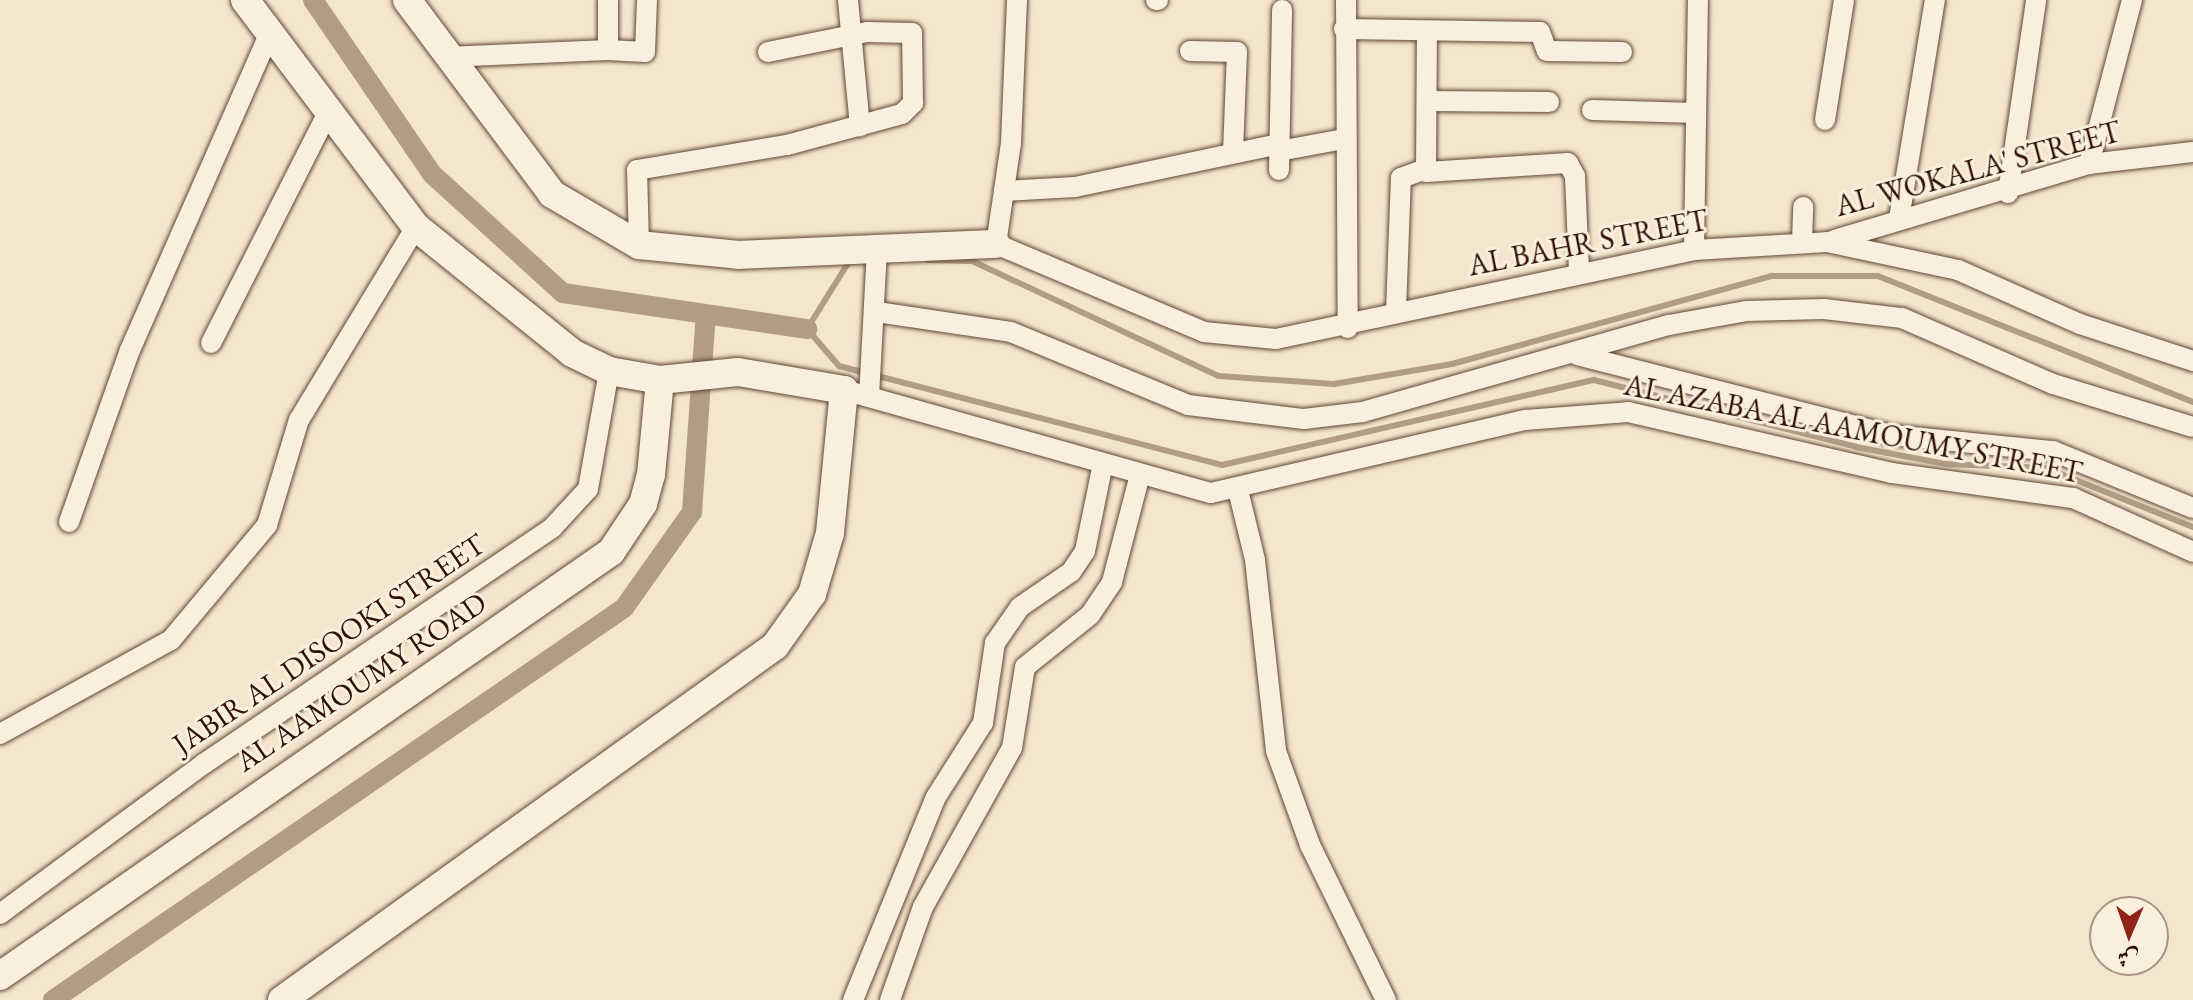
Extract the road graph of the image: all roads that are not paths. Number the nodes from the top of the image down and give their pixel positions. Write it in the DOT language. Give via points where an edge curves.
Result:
graph roads {
  1 [pos="245,0"];
  2 [pos="407,0"];
  3 [pos="608,0"];
  4 [pos="647,0"];
  5 [pos="848,0"];
  6 [pos="1017,0"];
  7 [pos="1346,0"];
  8 [pos="1698,0"];
  9 [pos="1844,0"];
  10 [pos="1935,0"];
  11 [pos="2036,0"];
  12 [pos="2132,0"];
  13 [pos="1282,10"];
  14 [pos="1344,29"];
  15 [pos="1427,31"];
  16 [pos="269,35"];
  17 [pos="852,35"];
  18 [pos="608,50"];
  19 [pos="1190,51"];
  20 [pos="768,52"];
  21 [pos="1622,52"];
  22 [pos="446,57"];
  23 [pos="1427,101"];
  24 [pos="1549,102"];
  25 [pos="1592,110"];
  26 [pos="1696,113"];
  27 [pos="326,116"];
  28 [pos="1825,120"];
  29 [pos="860,126"];
  30 [pos="1344,139"];
  31 [pos="2192,148"];
  32 [pos="1233,153"];
  33 [pos="1279,155"];
  34 [pos="2089,164"];
  35 [pos="1426,172"];
  36 [pos="1004,191"];
  37 [pos="2008,193"];
  38 [pos="1803,207"];
  39 [pos="1899,219"];
  40 [pos="416,227"];
  41 [pos="1802,242"];
  42 [pos="1827,242"];
  43 [pos="996,244"];
  44 [pos="639,245"];
  45 [pos="877,248"];
  46 [pos="1694,250"];
  47 [pos="1579,273"];
  48 [pos="877,312"];
  49 [pos="1396,312"];
  50 [pos="1348,328"];
  51 [pos="211,343"];
  52 [pos="1577,355"];
  53 [pos="2193,361"];
  54 [pos="609,371"];
  55 [pos="660,380"];
  56 [pos="861,393"];
  57 [pos="2193,427"];
  58 [pos="1102,468"];
  59 [pos="1139,478"];
  60 [pos="1238,490"];
  61 [pos="2193,508"];
  62 [pos="69,522"];
  63 [pos="2193,552"];
  64 [pos="0,734"];
  65 [pos="0,914"];
  66 [pos="0,976"];
  67 [pos="282,1000"];
  68 [pos="853,1000"];
  69 [pos="890,1000"];
  70 [pos="1386,1000"];
  1 -- 16 [label="street"];
  2 -- 22 [label="street"];
  3 -- 18 [label="street"];
  4 -- 18 [label="street" via="649,48"];
  5 -- 17 [label="street"];
  6 -- 36 [label="street"];
  7 -- 14 [label="street"];
  8 -- 26 [label="street"];
  9 -- 28 [label="street"];
  10 -- 39 [label="street"];
  11 -- 37 [label="street"];
  12 -- 34 [label="street"];
  13 -- 33 [label="street"];
  14 -- 15 [label="street"];
  14 -- 30 [label="street"];
  15 -- 21 [label="street" via="1540,32 1547,51"];
  15 -- 23 [label="street"];
  16 -- 27 [label="street"];
  16 -- 62 [label="street" via="130,350"];
  17 -- 20 [label="street"];
  17 -- 29 [label="street"];
  17 -- 29 [label="street" via="915,35 913,103"];
  18 -- 22 [label="street"];
  19 -- 32 [label="street" via="1237,52"];
  22 -- 44 [label="street" via="552,194"];
  23 -- 24 [label="street"];
  23 -- 35 [label="street"];
  25 -- 26 [label="street"];
  26 -- 46 [label="street"];
  27 -- 40 [label="street"];
  27 -- 51 [label="street"];
  29 -- 44 [label="street" via="637,170"];
  30 -- 33 [label="street"];
  30 -- 50 [label="street"];
  31 -- 34 [label="street, AL WOKALA' STREET"];
  32 -- 33 [label="street"];
  32 -- 36 [label="street" via="1075,187"];
  34 -- 37 [label="street, AL WOKALA' STREET"];
  35 -- 47 [label="street" via="1568,163 1575,176"];
  35 -- 49 [label="street" via="1401,177"];
  36 -- 43 [label="street"];
  37 -- 39 [label="street, AL WOKALA' STREET"];
  38 -- 41 [label="street"];
  39 -- 42 [label="street, AL WOKALA' STREET"];
  40 -- 54 [label="street" via="538,331"];
  40 -- 64 [label="street" via="299,420 267,525 171,640"];
  41 -- 42 [label="street, AL BAHR STREET"];
  41 -- 46 [label="street, AL BAHR STREET"];
  42 -- 53 [label="street, AL BAHR STREET" via="1958,270 2080,324"];
  43 -- 45 [label="street"];
  43 -- 50 [label="street, AL BAHR STREET" via="1204,332 1276,339"];
  44 -- 45 [label="street" via="688,255"];
  45 -- 48 [label="street"];
  46 -- 47 [label="street, AL BAHR STREET"];
  47 -- 49 [label="street, AL BAHR STREET"];
  48 -- 52 [label="street" via="1011,332 1188,405 1246,416 1363,412"];
  48 -- 56 [label="street"];
  49 -- 50 [label="street, AL BAHR STREET"];
  52 -- 57 [label="street" via="1669,325 1746,311 1824,309 1902,318 2053,384"];
  52 -- 61 [label="street" via="1892,435 2053,451"];
  54 -- 55 [label="street"];
  54 -- 65 [label="street, JABIR AL DISOOKI STREET" via="594,464 578,505"];
  55 -- 56 [label="street" via="738,372"];
  55 -- 66 [label="street, AL AAMOUMY ROAD" via="643,504 611,552"];
  56 -- 58 [label="street, AL AZABA AL AAMOUMY STREET"];
  56 -- 67 [label="street" via="812,594 775,646"];
  58 -- 59 [label="street, AL AZABA AL AAMOUMY STREET"];
  58 -- 68 [label="street" via="1085,551 1071,572 1020,607 995,643 983,723 936,797"];
  59 -- 60 [label="street, AL AZABA AL AAMOUMY STREET" via="1185,491"];
  59 -- 69 [label="street" via="1112,582 1090,615 1025,667 1012,748 923,907"];
  60 -- 63 [label="street, AL AZABA AL AAMOUMY STREET" via="1525,420 1628,412 1892,473 2073,498"];
  60 -- 70 [label="street" via="1255,560 1276,751 1310,845"];
}
